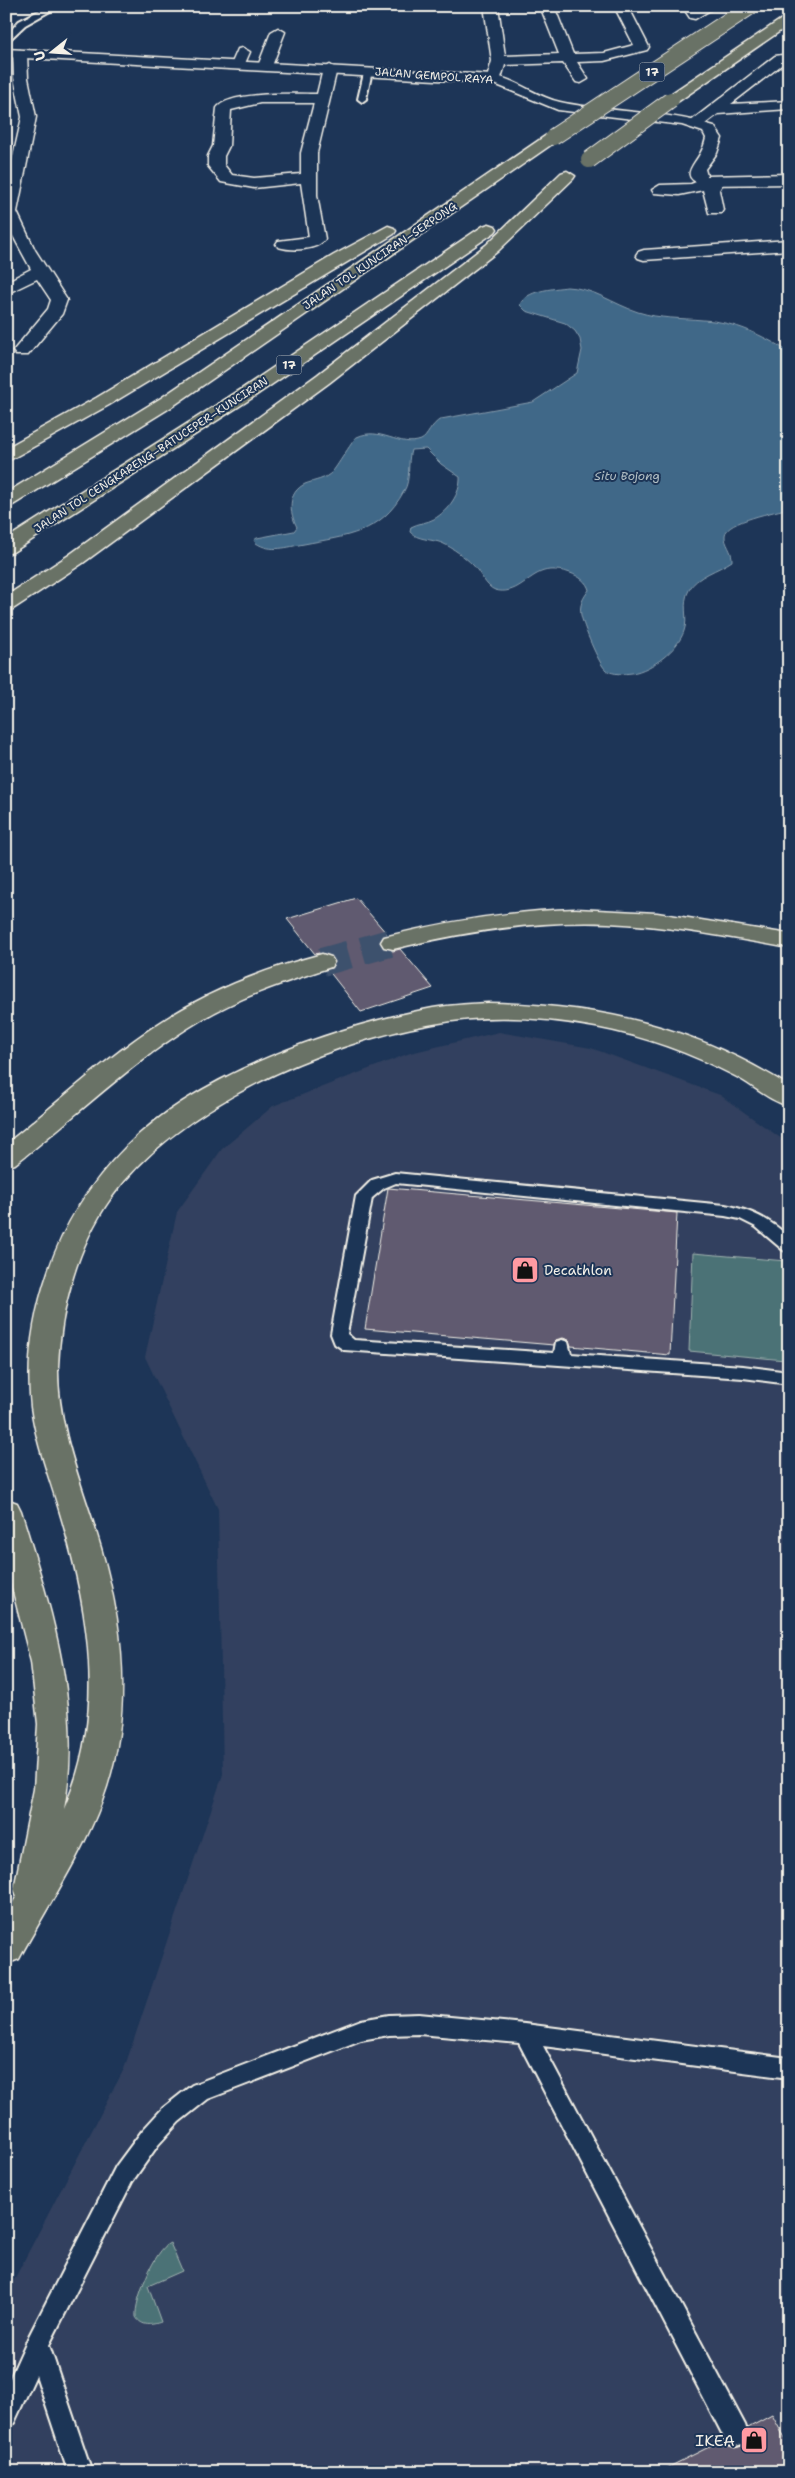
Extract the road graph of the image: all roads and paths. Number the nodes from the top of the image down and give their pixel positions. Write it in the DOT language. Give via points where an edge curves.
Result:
graph roads {
  1 [pos="55,6"];
  2 [pos="491,6"];
  3 [pos="547,6"];
  4 [pos="620,6"];
  5 [pos="710,6"];
  6 [pos="752,6"];
  7 [pos="692,10"];
  8 [pos="789,18"];
  9 [pos="278,32"];
  10 [pos="6,41"];
  11 [pos="13,54"];
  12 [pos="789,58"];
  13 [pos="568,59"];
  14 [pos="499,61"];
  15 [pos="265,66"];
  16 [pos="330,69"];
  17 [pos="368,71"];
  18 [pos="494,79"];
  19 [pos="581,79"];
  20 [pos="321,98"];
  21 [pos="362,99"];
  22 [pos="789,105"];
  23 [pos="714,110"];
  24 [pos="696,124"];
  25 [pos="553,137"];
  26 [pos="567,176"];
  27 [pos="309,178"];
  28 [pos="789,179"];
  29 [pos="712,183"];
  30 [pos="660,190"];
  31 [pos="715,210"];
  32 [pos="782,241"];
  33 [pos="284,244"];
  34 [pos="644,254"];
  35 [pos="40,271"];
  36 [pos="6,289"];
  37 [pos="22,351"];
  38 [pos="6,456"];
  39 [pos="6,501"];
  40 [pos="6,548"];
  41 [pos="6,605"];
  42 [pos="789,941"];
  43 [pos="394,942"];
  44 [pos="322,962"];
  45 [pos="789,1098"];
  46 [pos="6,1158"];
  47 [pos="789,1246"];
  48 [pos="789,1378"];
  49 [pos="6,1511"];
  50 [pos="27,1910"];
  51 [pos="6,1948"];
  52 [pos="525,2034"];
  53 [pos="789,2068"];
  54 [pos="37,2344"];
  55 [pos="6,2416"];
  56 [pos="736,2434"];
  57 [pos="80,2472"];
  1 -- 10 [label="lane" via="22,23"];
  2 -- 14 [label="street"];
  3 -- 13 [label="street"];
  4 -- 13 [label="street" via="642,47 604,57"];
  5 -- 7 [label="street"];
  6 -- 25 [label="highway, JALAN TOL KUNCIRAN–SERPONG / 17, bridge"];
  8 -- 26 [label="highway, 17, bridge"];
  9 -- 15 [label="street"];
  11 -- 15 [label="street, JALAN GEMPOL RAYA" via="240,58"];
  11 -- 35 [label="street" via="29,117 9,212"];
  12 -- 23 [label="street" via="780,60"];
  13 -- 14 [label="street"];
  13 -- 19 [label="street"];
  14 -- 18 [label="street"];
  15 -- 16 [label="street, JALAN GEMPOL RAYA"];
  16 -- 17 [label="street, JALAN GEMPOL RAYA"];
  16 -- 20 [label="street"];
  17 -- 18 [label="street, JALAN GEMPOL RAYA"];
  17 -- 21 [label="lane"];
  18 -- 24 [label="street, JALAN GEMPOL RAYA" via="542,102 558,106"];
  20 -- 27 [label="street" via="309,153"];
  20 -- 27 [label="street" via="255,100 236,102 224,108 221,146 216,156 216,166 227,179 254,183"];
  22 -- 23 [label="street"];
  23 -- 24 [label="street"];
  24 -- 29 [label="street" via="709,129 714,138 697,169 701,179"];
  25 -- 38 [label="highway" via="329,264 80,417"];
  25 -- 39 [label="highway, JALAN TOL KUNCIRAN–SERPONG / 17" via="167,402"];
  26 -- 40 [label="highway, JALAN TOL CENGKARENG–BATUCEPER–KUNCIRAN / 17" via="246,394"];
  26 -- 41 [label="highway" via="492,248 323,379 76,559"];
  27 -- 33 [label="street" via="317,239 311,243"];
  28 -- 29 [label="street"];
  29 -- 30 [label="street" via="686,190"];
  29 -- 31 [label="street"];
  32 -- 34 [label="street"];
  35 -- 36 [label="street"];
  35 -- 37 [label="street" via="59,300 56,310"];
  42 -- 43 [label="highway" via="664,920 571,916 471,924"];
  44 -- 46 [label="highway" via="234,992 190,1015 127,1060"];
  45 -- 50 [label="highway" via="716,1056 678,1040 622,1026 528,1011 494,1010 430,1016 318,1047 242,1078 189,1109 120,1168 99,1193 67,1249 46,1337 46,1406 91,1564 102,1617 106,1696 93,1779 68,1841"];
  47 -- 48 [label="lane" via="764,1224 744,1213 554,1197 395,1178 370,1188 364,1196 339,1334 340,1340 350,1346 563,1353"];
  49 -- 50 [label="highway" via="46,1653 53,1700 54,1754 45,1821"];
  50 -- 51 [label="highway"];
  52 -- 53 [label="lane"];
  52 -- 54 [label="lane" via="389,2024 361,2030 200,2092 171,2115 124,2174"];
  52 -- 56 [label="lane"];
  54 -- 55 [label="lane"];
  54 -- 57 [label="lane"];
}
